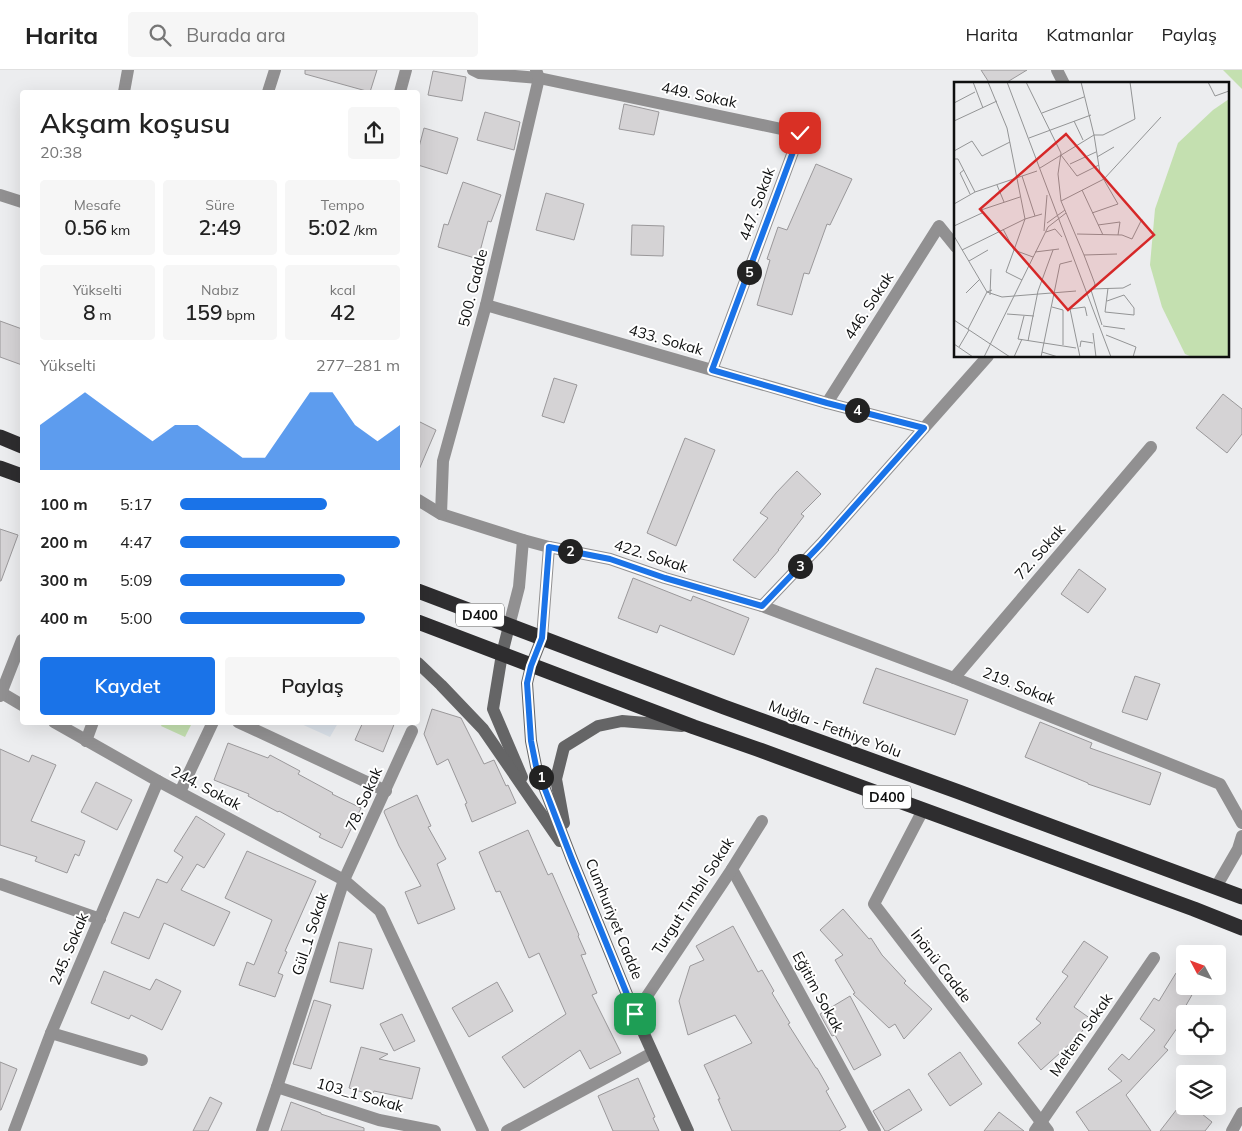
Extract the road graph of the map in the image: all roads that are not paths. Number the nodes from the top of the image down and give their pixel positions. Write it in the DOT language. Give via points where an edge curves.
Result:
graph roads {
  1 [pos="128,70"];
  2 [pos="275,70"];
  3 [pos="406,70"];
  4 [pos="473,70"];
  5 [pos="1057,70"];
  6 [pos="538,74"];
  7 [pos="1063,82"];
  8 [pos="124,90"];
  9 [pos="269,90"];
  10 [pos="401,90"];
  11 [pos="800,133"];
  12 [pos="0,196"];
  13 [pos="20,201"];
  14 [pos="954,244"];
  15 [pos="486,306"];
  16 [pos="986,358"];
  17 [pos="712,370"];
  18 [pos="827,403"];
  19 [pos="924,428"];
  20 [pos="0,437"];
  21 [pos="20,445"];
  22 [pos="1151,448"];
  23 [pos="0,468"];
  24 [pos="20,475"];
  25 [pos="420,501"];
  26 [pos="441,514"];
  27 [pos="523,540"];
  28 [pos="549,547"];
  29 [pos="420,592"];
  30 [pos="762,606"];
  31 [pos="420,623"];
  32 [pos="509,626"];
  33 [pos="542,638"];
  34 [pos="20,645"];
  35 [pos="502,654"];
  36 [pos="420,665"];
  37 [pos="531,666"];
  38 [pos="954,678"];
  39 [pos="0,694"];
  40 [pos="20,704"];
  41 [pos="59,725"];
  42 [pos="93,725"];
  43 [pos="212,725"];
  44 [pos="244,725"];
  45 [pos="694,727"];
  46 [pos="412,731"];
  47 [pos="86,741"];
  48 [pos="158,781"];
  49 [pos="386,791"];
  50 [pos="180,792"];
  51 [pos="529,796"];
  52 [pos="923,810"];
  53 [pos="762,820"];
  54 [pos="1242,823"];
  55 [pos="1242,836"];
  56 [pos="1240,850"];
  57 [pos="571,857"];
  58 [pos="732,869"];
  59 [pos="344,880"];
  60 [pos="0,884"];
  61 [pos="1216,887"];
  62 [pos="1242,897"];
  63 [pos="100,919"];
  64 [pos="1242,928"];
  65 [pos="1154,958"];
  66 [pos="635,1014"];
  67 [pos="51,1034"];
  68 [pos="652,1053"];
  69 [pos="142,1060"];
  70 [pos="278,1087"];
  71 [pos="1242,1113"];
  72 [pos="1042,1128"];
  73 [pos="14,1131"];
  74 [pos="262,1131"];
  75 [pos="435,1131"];
  76 [pos="484,1131"];
  77 [pos="507,1131"];
  78 [pos="688,1131"];
  79 [pos="875,1131"];
  80 [pos="1232,1131"];
  1 -- 8 [label="street"];
  2 -- 9 [label="street"];
  3 -- 10 [label="street"];
  4 -- 6 [label="street, 449. Sokak" via="479,73"];
  5 -- 7 [label="street"];
  6 -- 11 [label="street, 449. Sokak"];
  6 -- 15 [label="street, 500. Cadde"];
  11 -- 17 [label="street, 447. Sokak"];
  12 -- 13 [label="street"];
  14 -- 18 [label="street, 446. Sokak" via="940,226"];
  15 -- 17 [label="street, 433. Sokak"];
  15 -- 26 [label="street, 500. Cadde" via="443,461"];
  16 -- 19 [label="street"];
  17 -- 18 [label="street, 433. Sokak"];
  18 -- 19 [label="street, 433. Sokak"];
  19 -- 30 [label="street"];
  20 -- 21 [label="highway"];
  22 -- 38 [label="street, 72. Sokak"];
  23 -- 24 [label="highway"];
  25 -- 26 [label="street, 422. Sokak"];
  26 -- 27 [label="street, 422. Sokak"];
  27 -- 28 [label="street, 422. Sokak"];
  27 -- 32 [label="street" via="519,587"];
  28 -- 30 [label="street, 422. Sokak" via="610,559"];
  28 -- 33 [label="street"];
  29 -- 32 [label="highway, Muğla - Fethiye Yolu / D400"];
  30 -- 38 [label="street, 219. Sokak"];
  31 -- 35 [label="highway, D400"];
  32 -- 33 [label="highway, Muğla - Fethiye Yolu / D400"];
  32 -- 35 [label="street"];
  33 -- 37 [label="street"];
  33 -- 61 [label="highway, Muğla - Fethiye Yolu / D400"];
  34 -- 39 [label="street"];
  35 -- 37 [label="highway, D400"];
  35 -- 51 [label="street" via="493,709"];
  36 -- 51 [label="street" via="483,729"];
  37 -- 45 [label="highway, D400"];
  37 -- 57 [label="street" via="527,683 536,766"];
  38 -- 54 [label="street, 219. Sokak" via="1220,784"];
  39 -- 40 [label="street"];
  41 -- 47 [label="street, 244. Sokak"];
  42 -- 47 [label="street"];
  43 -- 50 [label="street"];
  44 -- 49 [label="street"];
  45 -- 52 [label="highway, D400"];
  45 -- 57 [label="street" via="622,721 598,726 564,747 556,779"];
  46 -- 49 [label="street, 78. Sokak"];
  47 -- 48 [label="street, 244. Sokak"];
  48 -- 50 [label="street, 244. Sokak"];
  48 -- 63 [label="street, 245. Sokak"];
  49 -- 59 [label="street, 78. Sokak"];
  50 -- 59 [label="street, 244. Sokak"];
  51 -- 57 [label="street"];
  52 -- 64 [label="highway, D400"];
  52 -- 72 [label="street, İnönü Cadde" via="874,904"];
  53 -- 58 [label="street, Turgut Tımbıl Sokak"];
  55 -- 56 [label="street"];
  56 -- 61 [label="street"];
  57 -- 66 [label="street, Cumhuriyet Cadde"];
  58 -- 66 [label="street, Turgut Tımbıl Sokak"];
  58 -- 79 [label="street, Eğitim Sokak"];
  59 -- 70 [label="street, Gül_1 Sokak"];
  59 -- 76 [label="street, Gül_1 Sokak" via="380,911"];
  60 -- 63 [label="street"];
  61 -- 62 [label="highway, Muğla - Fethiye Yolu / D400"];
  63 -- 67 [label="street, 245. Sokak"];
  65 -- 72 [label="street, Meltem Sokak"];
  66 -- 68 [label="street, Cumhuriyet Cadde"];
  67 -- 69 [label="street"];
  67 -- 73 [label="street, 245. Sokak"];
  68 -- 77 [label="street"];
  68 -- 78 [label="street, Cumhuriyet Cadde"];
  70 -- 74 [label="street, Gül_1 Sokak"];
  70 -- 75 [label="street, 103_1 Sokak" via="379,1120"];
  71 -- 80 [label="street"];
}
